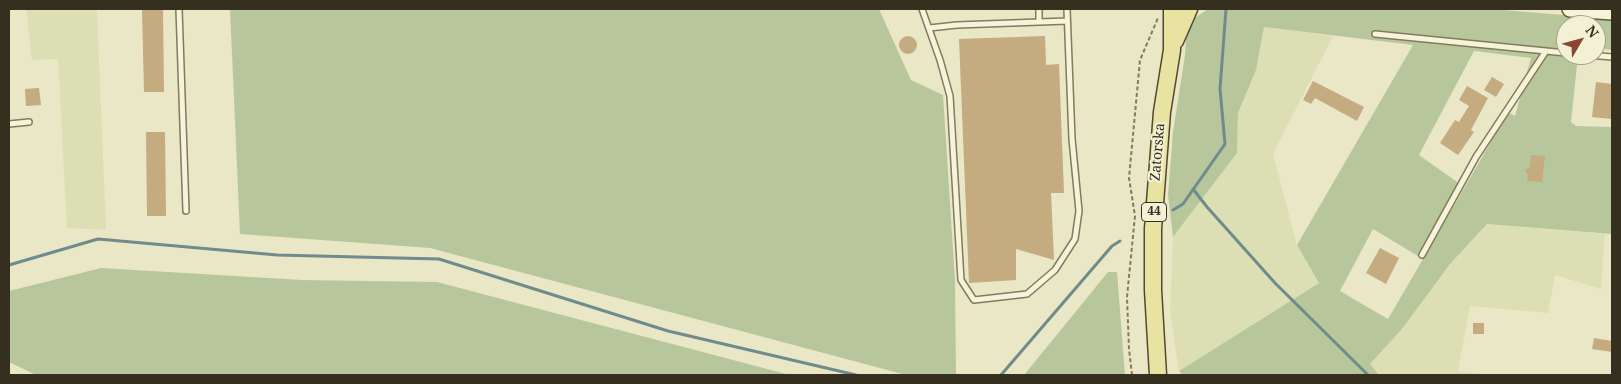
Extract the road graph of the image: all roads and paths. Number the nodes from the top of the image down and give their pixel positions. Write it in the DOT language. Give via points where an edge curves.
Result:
graph roads {
  1 [pos="179,9"];
  2 [pos="922,9"];
  3 [pos="1039,9"];
  4 [pos="1067,9"];
  5 [pos="1189,9"];
  6 [pos="1570,9"];
  7 [pos="1166,11"];
  8 [pos="1612,12"];
  9 [pos="1067,21"];
  10 [pos="1039,22"];
  11 [pos="929,28"];
  12 [pos="1375,34"];
  13 [pos="1172,50"];
  14 [pos="1546,51"];
  15 [pos="1556,52"];
  16 [pos="28,122"];
  17 [pos="9,124"];
  18 [pos="186,211"];
  19 [pos="1422,254"];
  20 [pos="1132,375"];
  21 [pos="1158,375"];
  1 -- 18 [label="lane"];
  2 -- 11 [label="lane"];
  3 -- 10 [label="lane"];
  4 -- 9 [label="lane"];
  5 -- 13 [label="main road, Zatorska / 44"];
  6 -- 8 [label="street"];
  7 -- 13 [label="main road, Zatorska / 44"];
  7 -- 20 [label="path" via="1140,60 1128,178 1135,216 1127,297"];
  9 -- 10 [label="lane"];
  9 -- 11 [label="lane" via="1079,211 1075,239 1055,270 1027,294 974,300 961,280 950,96"];
  10 -- 11 [label="lane"];
  12 -- 14 [label="lane"];
  13 -- 21 [label="main road, Zatorska / 44" via="1162,112 1153,229"];
  14 -- 15 [label="lane"];
  14 -- 19 [label="lane" via="1476,157"];
  16 -- 17 [label="lane"];
}
